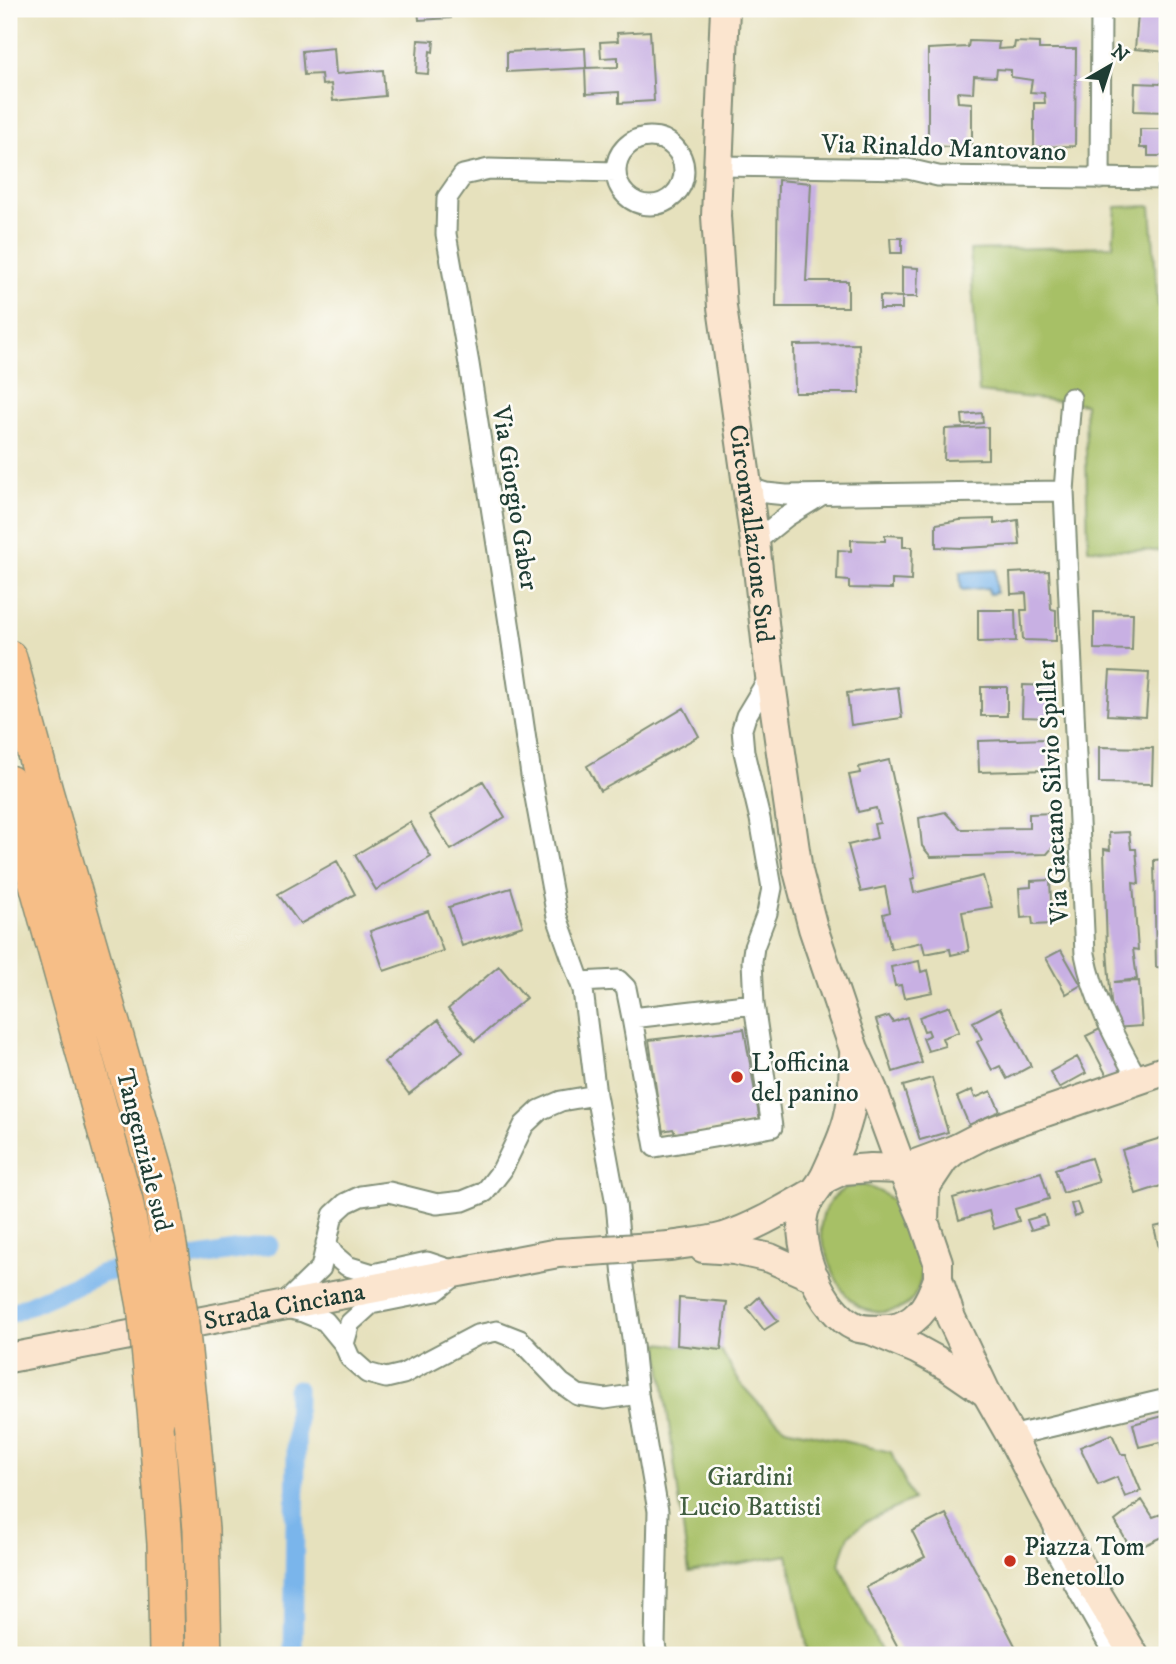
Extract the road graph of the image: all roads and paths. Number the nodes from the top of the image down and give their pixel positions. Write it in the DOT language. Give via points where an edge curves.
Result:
graph roads {
  1 [pos="725,9"];
  2 [pos="1101,9"];
  3 [pos="719,166"];
  4 [pos="616,172"];
  5 [pos="1100,179"];
  6 [pos="1167,179"];
  7 [pos="1071,398"];
  8 [pos="747,487"];
  9 [pos="1064,491"];
  10 [pos="821,495"];
  11 [pos="755,542"];
  12 [pos="9,658"];
  13 [pos="770,676"];
  14 [pos="9,783"];
  15 [pos="580,982"];
  16 [pos="754,995"];
  17 [pos="632,1018"];
  18 [pos="854,1049"];
  19 [pos="1159,1077"];
  20 [pos="596,1095"];
  21 [pos="956,1149"];
  22 [pos="902,1169"];
  23 [pos="818,1186"];
  24 [pos="924,1221"];
  25 [pos="326,1243"];
  26 [pos="670,1246"];
  27 [pos="459,1272"];
  28 [pos="814,1278"];
  29 [pos="938,1279"];
  30 [pos="281,1306"];
  31 [pos="872,1329"];
  32 [pos="344,1344"];
  33 [pos="9,1358"];
  34 [pos="986,1392"];
  35 [pos="638,1394"];
  36 [pos="1167,1399"];
  37 [pos="1011,1436"];
  38 [pos="1053,1515"];
  39 [pos="167,1655"];
  40 [pos="204,1655"];
  41 [pos="657,1655"];
  42 [pos="1110,1655"];
  43 [pos="1134,1655"];
  1 -- 3 [label="main road, Circonvallazione Sud"];
  2 -- 5 [label="street"];
  3 -- 5 [label="street, Via Rinaldo Mantovano"];
  3 -- 8 [label="main road, Circonvallazione Sud" via="716,216 722,307"];
  4 -- 15 [label="street, Via Giorgio Gaber" via="489,169 463,175 447,198 446,234 531,775 557,917"];
  5 -- 6 [label="street, Via Rinaldo Mantovano"];
  7 -- 9 [label="street, Via Gaetano Silvio Spiller"];
  8 -- 10 [label="street" via="766,493"];
  8 -- 11 [label="main road, Circonvallazione Sud"];
  9 -- 10 [label="street"];
  9 -- 19 [label="street, Via Gaetano Silvio Spiller" via="1085,954 1105,1019"];
  10 -- 11 [label="street"];
  11 -- 13 [label="main road, Circonvallazione Sud"];
  12 -- 40 [label="highway, Tangenziale sud, bridge" via="160,1190 192,1429 201,1530"];
  13 -- 16 [label="street" via="743,729 772,888 754,947"];
  13 -- 18 [label="main road, Circonvallazione Sud" via="798,871"];
  14 -- 39 [label="highway, Tangenziale sud, bridge" via="125,1201 145,1306 165,1544"];
  15 -- 17 [label="street" via="618,980 626,988"];
  15 -- 20 [label="street, Via Giorgio Gaber"];
  16 -- 17 [label="street"];
  16 -- 17 [label="street" via="772,1127 655,1147"];
  18 -- 22 [label="main road, Circonvallazione Sud"];
  18 -- 23 [label="main road, Circonvallazione Sud" via="851,1104 839,1144"];
  19 -- 21 [label="main road" via="994,1130"];
  20 -- 25 [label="street" via="540,1110 524,1125 502,1170 485,1192 463,1201 436,1204 389,1192 361,1196 333,1215"];
  20 -- 35 [label="street, Via Giorgio Gaber" via="616,1204"];
  21 -- 22 [label="main road"];
  21 -- 24 [label="main road, Circonvallazione Sud" via="928,1183"];
  22 -- 23 [label="main road" via="842,1170"];
  22 -- 24 [label="main road"];
  23 -- 26 [label="main road" via="741,1231"];
  23 -- 28 [label="main road, Circonvallazione Sud" via="804,1209 802,1226"];
  24 -- 29 [label="main road, Circonvallazione Sud" via="938,1262"];
  25 -- 27 [label="street" via="347,1266 373,1274 427,1262"];
  25 -- 30 [label="street" via="321,1268"];
  26 -- 27 [label="main road, Strada Cinciana, bridge" via="558,1253"];
  26 -- 28 [label="main road" via="748,1253"];
  27 -- 30 [label="main road, Strada Cinciana"];
  27 -- 32 [label="street" via="436,1291 371,1304 350,1323"];
  28 -- 31 [label="main road, Circonvallazione Sud" via="844,1320"];
  29 -- 31 [label="main road" via="918,1316 898,1327"];
  29 -- 34 [label="main road, Circonvallazione Sud"];
  30 -- 32 [label="street" via="325,1321"];
  30 -- 33 [label="main road, Strada Cinciana"];
  31 -- 34 [label="main road, Circonvallazione Sud" via="947,1366"];
  32 -- 35 [label="street" via="350,1358 367,1373 386,1378 403,1374 477,1335 497,1331 520,1340 578,1395 605,1399"];
  34 -- 37 [label="main road, Circonvallazione Sud"];
  35 -- 41 [label="street, Via Giorgio Gaber" via="658,1511"];
  36 -- 37 [label="street"];
  37 -- 38 [label="main road, Circonvallazione Sud"];
  38 -- 42 [label="street" via="1056,1552 1110,1647"];
  38 -- 43 [label="main road, Circonvallazione Sud"];
}
